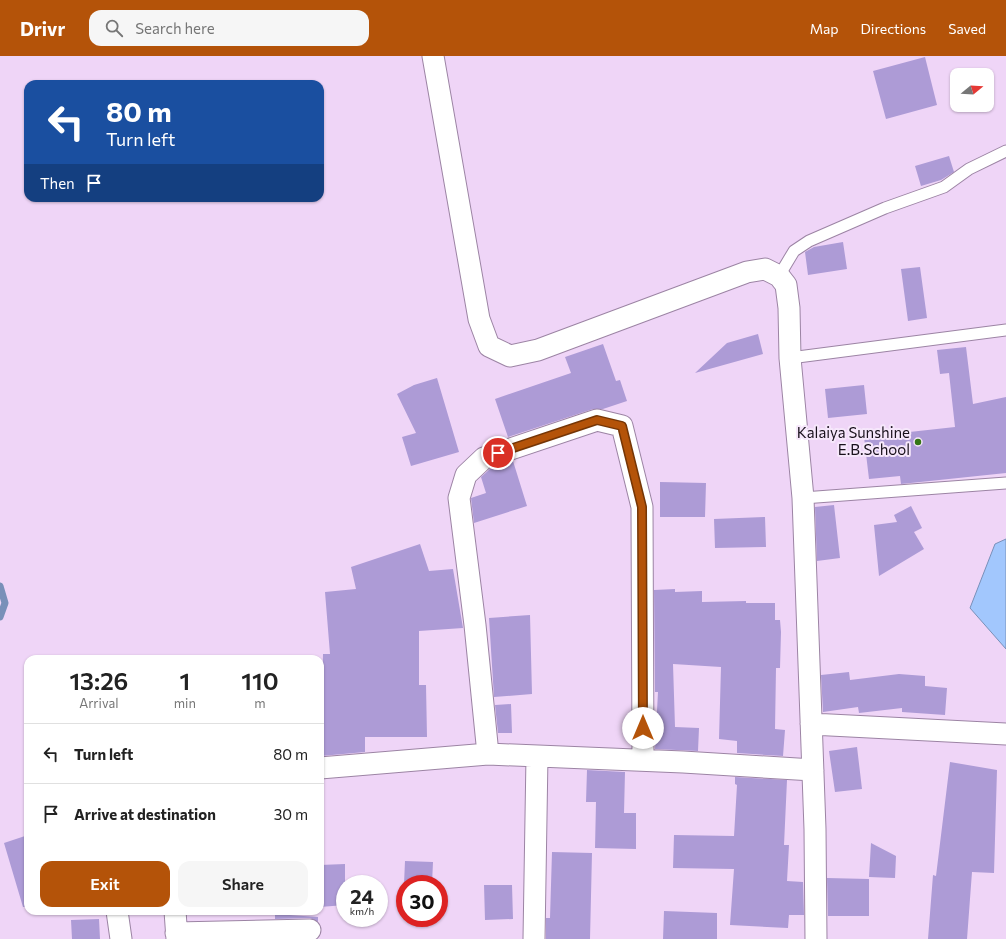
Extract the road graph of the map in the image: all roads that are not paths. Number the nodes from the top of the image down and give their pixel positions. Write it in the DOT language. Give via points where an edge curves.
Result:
graph roads {
  1 [pos="433,56"];
  2 [pos="1006,151"];
  3 [pos="779,276"];
  4 [pos="1006,330"];
  5 [pos="790,358"];
  6 [pos="1006,482"];
  7 [pos="803,498"];
  8 [pos="811,724"];
  9 [pos="1006,734"];
  10 [pos="488,754"];
  11 [pos="537,756"];
  12 [pos="643,760"];
  13 [pos="324,768"];
  14 [pos="813,770"];
  15 [pos="118,915"];
  16 [pos="175,915"];
  17 [pos="310,930"];
  18 [pos="177,936"];
  19 [pos="121,939"];
  20 [pos="534,939"];
  21 [pos="816,939"];
  1 -- 3 [label="street" via="479,320 489,346 510,356 538,350 735,276 765,269"];
  2 -- 3 [label="lane" via="969,169 944,187 885,208 809,241 794,252"];
  3 -- 5 [label="street" via="786,286 789,308"];
  4 -- 5 [label="lane"];
  5 -- 7 [label="street"];
  6 -- 7 [label="lane"];
  7 -- 8 [label="street"];
  8 -- 9 [label="street"];
  8 -- 14 [label="street"];
  10 -- 11 [label="street"];
  10 -- 12 [label="street" via="459,498 466,475 484,458 597,420 622,426 642,507"];
  10 -- 13 [label="street"];
  11 -- 12 [label="street"];
  11 -- 20 [label="street"];
  12 -- 14 [label="street"];
  14 -- 21 [label="street"];
  15 -- 19 [label="street"];
  16 -- 18 [label="street"];
  17 -- 18 [label="street"];
}
